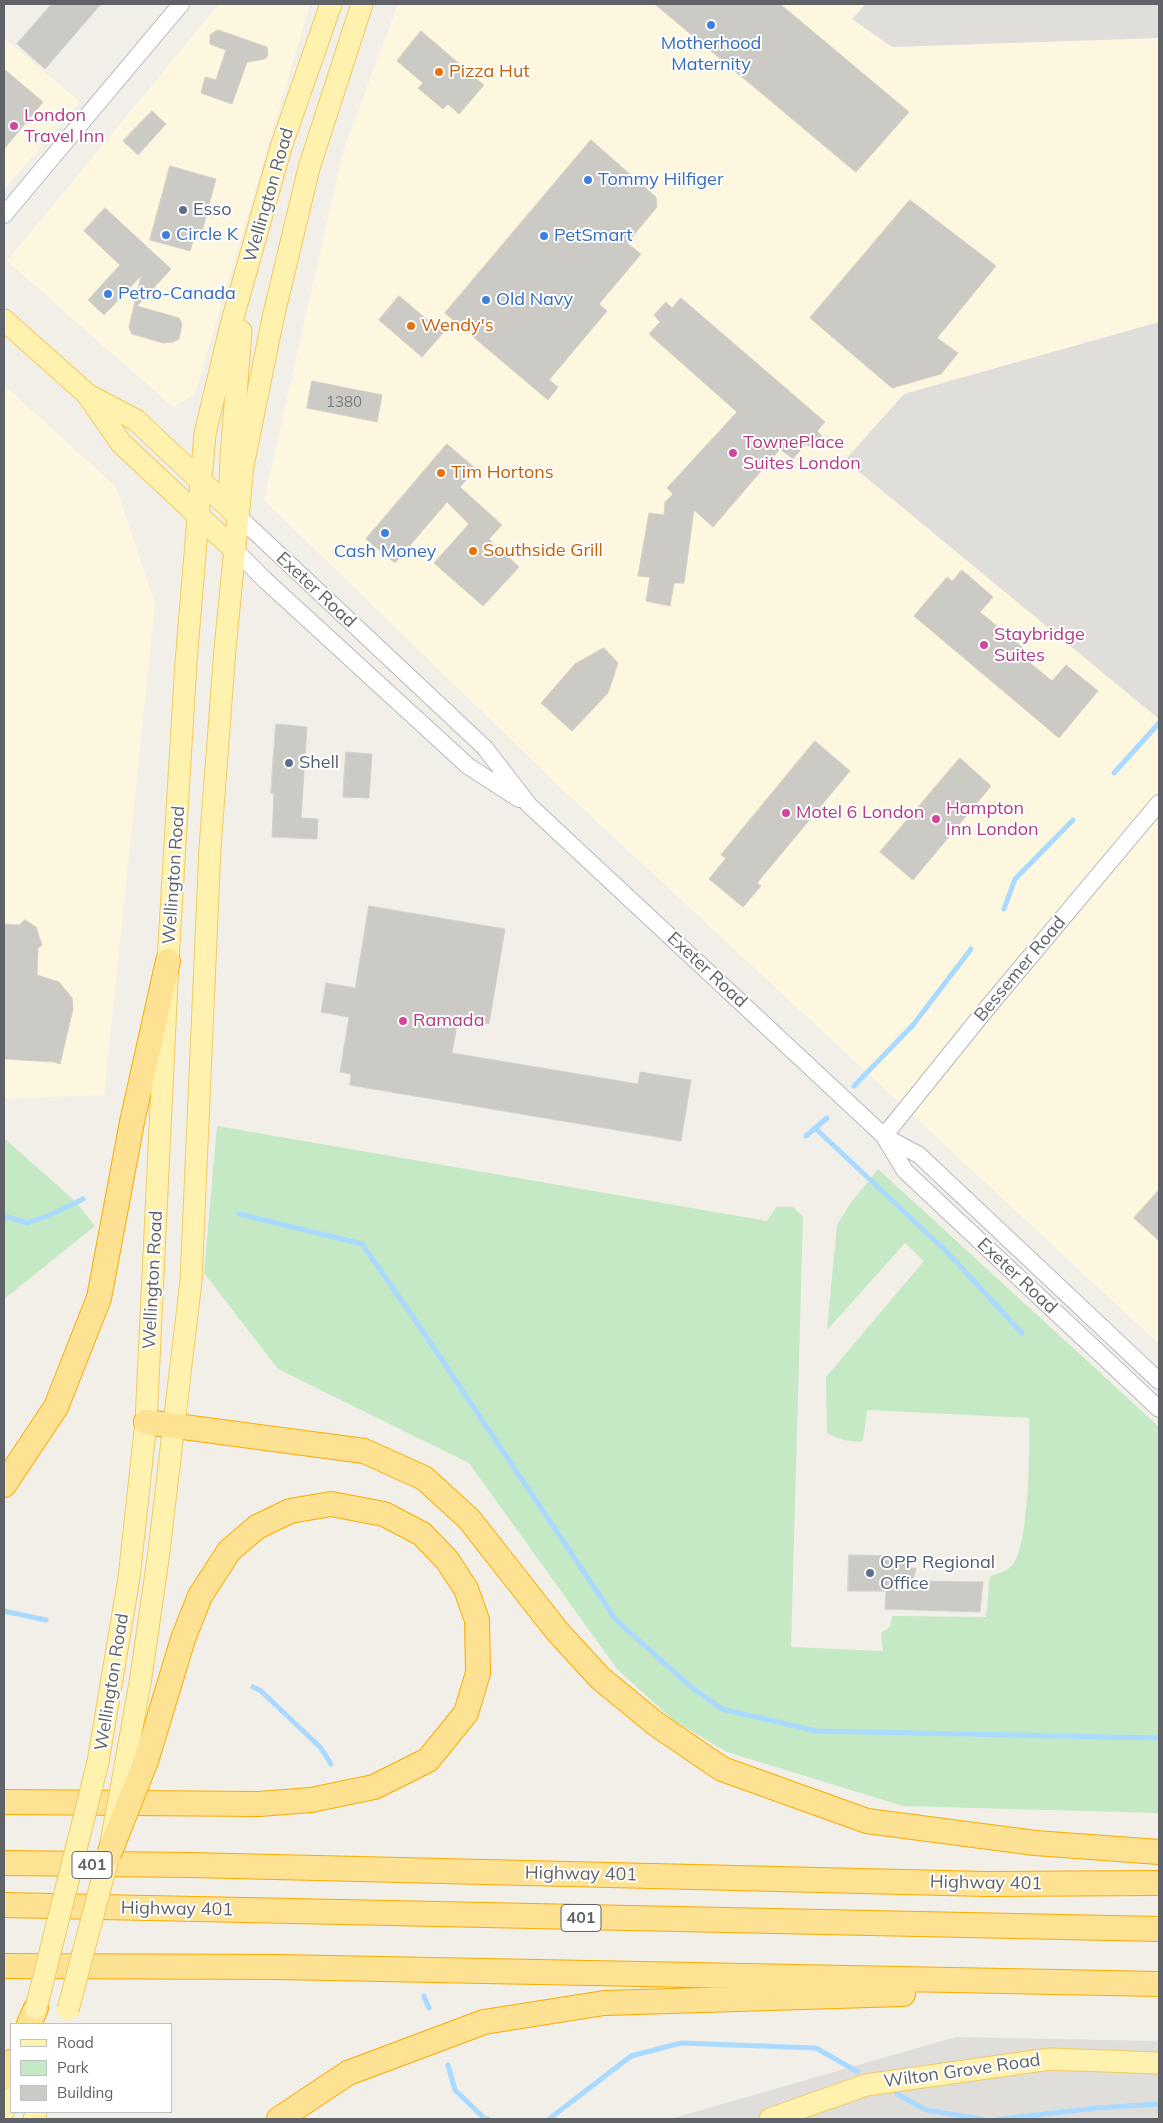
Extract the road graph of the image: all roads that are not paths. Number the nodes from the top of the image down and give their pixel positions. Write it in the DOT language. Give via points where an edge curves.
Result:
graph roads {
  1 [pos="181,4"];
  2 [pos="331,4"];
  3 [pos="362,4"];
  4 [pos="4,215"];
  5 [pos="248,266"];
  6 [pos="4,320"];
  7 [pos="87,394"];
  8 [pos="201,480"];
  9 [pos="234,512"];
  10 [pos="198,513"];
  11 [pos="235,550"];
  12 [pos="1159,803"];
  13 [pos="529,805"];
  14 [pos="168,961"];
  15 [pos="884,1136"];
  16 [pos="1159,1381"];
  17 [pos="1159,1409"];
  18 [pos="146,1422"];
  19 [pos="175,1425"];
  20 [pos="4,1485"];
  21 [pos="136,1761"];
  22 [pos="4,1802"];
  23 [pos="1159,1852"];
  24 [pos="109,1854"];
  25 [pos="4,1864"];
  26 [pos="1159,1883"];
  27 [pos="4,1905"];
  28 [pos="1159,1930"];
  29 [pos="4,1966"];
  30 [pos="985,1981"];
  31 [pos="1159,1984"];
  32 [pos="66,2017"];
  33 [pos="32,2019"];
  34 [pos="1159,2062"];
  35 [pos="10,2064"];
  36 [pos="4,2078"];
  37 [pos="10,2089"];
  38 [pos="4,2110"];
  39 [pos="279,2119"];
  40 [pos="770,2119"];
  1 -- 4 [label="street"];
  2 -- 5 [label="main road, Wellington Road" via="281,147"];
  3 -- 9 [label="main road, Wellington Road" via="308,174 273,318"];
  5 -- 8 [label="main road, Wellington Road" via="205,434"];
  5 -- 9 [label="main road" via="233,426"];
  6 -- 7 [label="main road, Exeter Road"];
  7 -- 8 [label="main road, Exeter Road" via="136,420"];
  7 -- 10 [label="main road, Exeter Road" via="121,443"];
  8 -- 9 [label="main road, Exeter Road"];
  8 -- 10 [label="main road, Wellington Road"];
  9 -- 11 [label="main road, Wellington Road"];
  9 -- 13 [label="street, Exeter Road" via="485,748"];
  10 -- 11 [label="main road, Exeter Road"];
  10 -- 14 [label="main road, Wellington Road"];
  11 -- 13 [label="street, Exeter Road" via="468,766"];
  11 -- 19 [label="main road, Wellington Road" via="210,848 191,1281"];
  12 -- 15 [label="street, Bessemer Road"];
  13 -- 15 [label="street, Exeter Road"];
  14 -- 18 [label="main road, Wellington Road"];
  14 -- 20 [label="highway" via="132,1122 99,1298 56,1407"];
  15 -- 16 [label="street, Exeter Road" via="918,1155"];
  15 -- 17 [label="street, Exeter Road" via="905,1171"];
  18 -- 19 [label="highway"];
  18 -- 33 [label="main road, Wellington Road, bridge" via="129,1578 98,1762"];
  19 -- 21 [label="main road, Wellington Road" via="141,1676"];
  19 -- 23 [label="highway" via="364,1451 424,1478 469,1519 557,1631 600,1678 656,1724 722,1769 867,1821 1035,1842"];
  21 -- 22 [label="highway" via="200,1596 229,1551 258,1526 290,1511 331,1504 384,1514 422,1534 447,1560 466,1589 477,1620 478,1673 466,1713 428,1760 374,1786 311,1800 259,1804"];
  21 -- 24 [label="highway, bridge"];
  24 -- 32 [label="main road, bridge"];
  25 -- 26 [label="highway, Highway 401 / 401" via="987,1884"];
  27 -- 28 [label="highway, Highway 401 / 401"];
  29 -- 30 [label="highway" via="278,1967"];
  30 -- 31 [label="highway"];
  30 -- 39 [label="highway" via="921,1994 604,2003 484,2022 348,2073"];
  34 -- 40 [label="main road, Wilton Grove Road" via="1050,2059 866,2085"];
  35 -- 36 [label="highway"];
  37 -- 38 [label="main road"];
}
